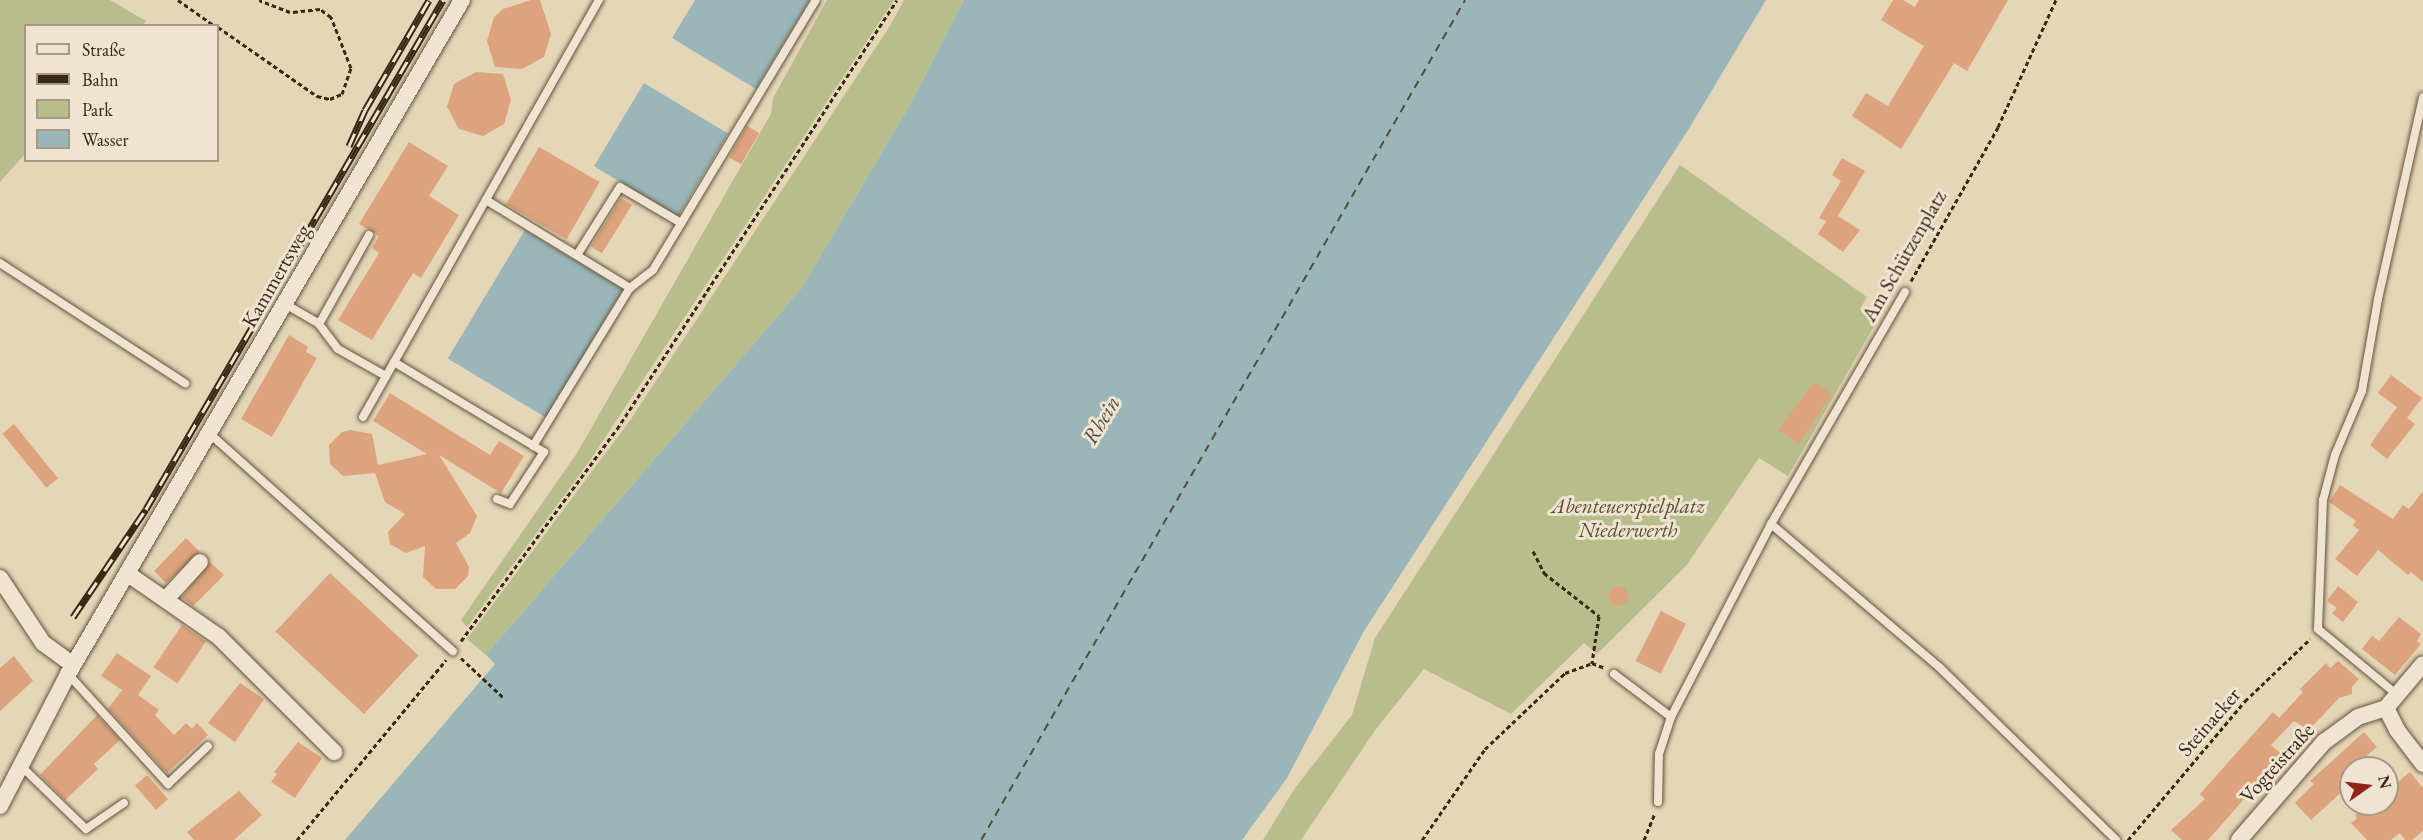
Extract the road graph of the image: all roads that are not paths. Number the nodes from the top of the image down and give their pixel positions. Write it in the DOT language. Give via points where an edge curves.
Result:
graph roads {
  1 [pos="462,0"];
  2 [pos="600,0"];
  3 [pos="816,0"];
  4 [pos="2423,97"];
  5 [pos="486,200"];
  6 [pos="681,223"];
  7 [pos="369,236"];
  8 [pos="577,255"];
  9 [pos="0,263"];
  10 [pos="630,288"];
  11 [pos="1905,292"];
  12 [pos="285,304"];
  13 [pos="319,324"];
  14 [pos="394,362"];
  15 [pos="386,376"];
  16 [pos="185,383"];
  17 [pos="363,417"];
  18 [pos="210,434"];
  19 [pos="533,446"];
  20 [pos="497,499"];
  21 [pos="1771,524"];
  22 [pos="200,562"];
  23 [pos="128,574"];
  24 [pos="0,578"];
  25 [pos="166,599"];
  26 [pos="453,651"];
  27 [pos="2423,663"];
  28 [pos="71,669"];
  29 [pos="1614,674"];
  30 [pos="2395,693"];
  31 [pos="2386,708"];
  32 [pos="1671,717"];
  33 [pos="208,746"];
  34 [pos="334,752"];
  35 [pos="19,764"];
  36 [pos="2423,764"];
  37 [pos="124,802"];
  38 [pos="1658,802"];
  39 [pos="0,806"];
  40 [pos="2116,840"];
  41 [pos="2239,840"];
  1 -- 12 [label="street, Kammertsweg"];
  2 -- 5 [label="lane"];
  3 -- 6 [label="lane"];
  4 -- 30 [label="lane" via="2378,299 2362,391 2335,455 2323,501 2318,629"];
  5 -- 8 [label="lane"];
  5 -- 14 [label="lane"];
  6 -- 8 [label="lane" via="620,187"];
  6 -- 10 [label="lane" via="653,270"];
  7 -- 13 [label="lane"];
  8 -- 10 [label="lane"];
  9 -- 16 [label="lane"];
  10 -- 19 [label="lane"];
  11 -- 21 [label="lane, Am Schützenplatz"];
  12 -- 13 [label="lane"];
  12 -- 18 [label="street, Kammertsweg"];
  13 -- 15 [label="lane" via="338,350"];
  14 -- 15 [label="lane"];
  14 -- 19 [label="lane"];
  15 -- 17 [label="lane"];
  18 -- 23 [label="street, Kammertsweg"];
  18 -- 26 [label="lane"];
  19 -- 20 [label="lane" via="544,452 510,504"];
  21 -- 32 [label="lane, Am Schützenplatz"];
  21 -- 40 [label="lane" via="1940,668"];
  22 -- 25 [label="street"];
  23 -- 25 [label="street"];
  23 -- 28 [label="street, Kammertsweg"];
  24 -- 28 [label="street" via="43,643"];
  25 -- 34 [label="street" via="219,637"];
  27 -- 30 [label="street"];
  28 -- 33 [label="lane" via="168,784"];
  28 -- 35 [label="street, Kammertsweg"];
  29 -- 32 [label="lane"];
  30 -- 31 [label="street"];
  31 -- 36 [label="street"];
  31 -- 41 [label="street, Vogteistraße" via="2358,717 2324,742"];
  32 -- 38 [label="lane, Am Schützenplatz" via="1659,754"];
  35 -- 37 [label="lane" via="86,829"];
  35 -- 39 [label="street, Kammertsweg"];
}
